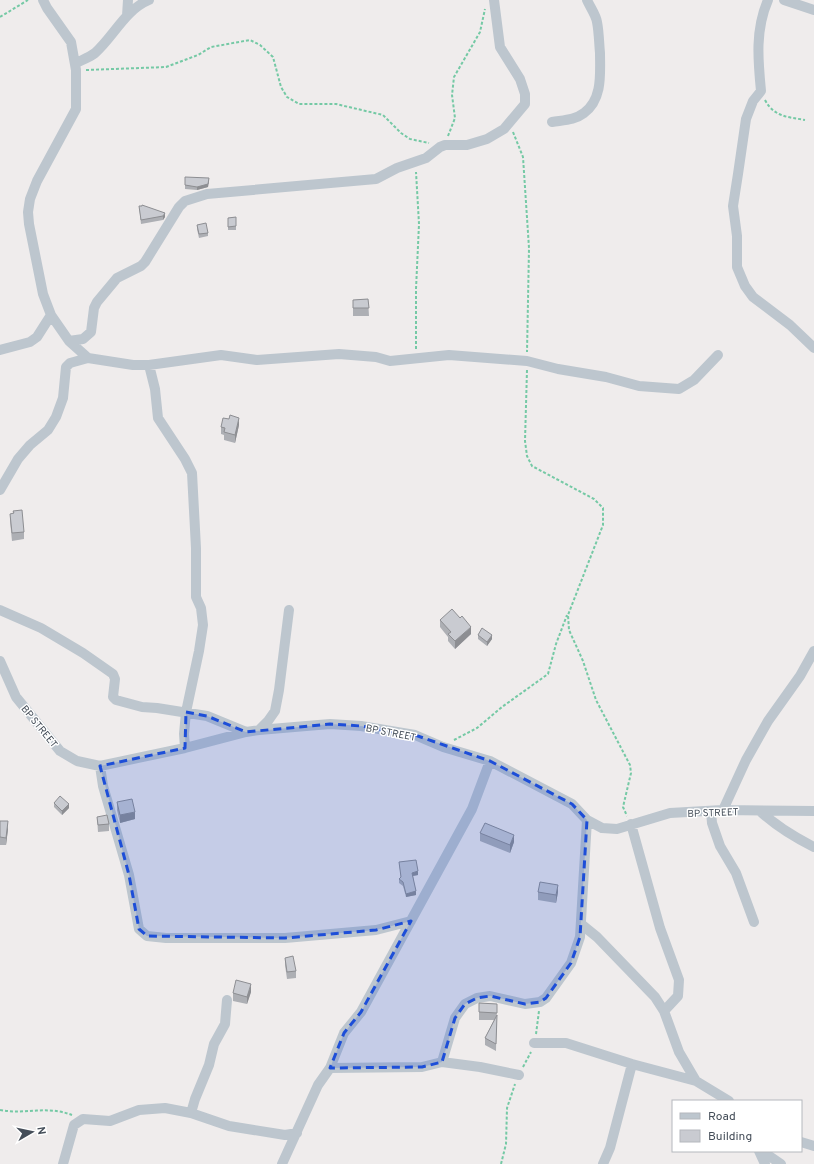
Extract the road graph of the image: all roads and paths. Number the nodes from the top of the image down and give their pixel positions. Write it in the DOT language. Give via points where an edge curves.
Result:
graph roads {
  1 [pos="28,0"];
  2 [pos="43,0"];
  3 [pos="128,0"];
  4 [pos="149,0"];
  5 [pos="586,0"];
  6 [pos="768,0"];
  7 [pos="784,0"];
  8 [pos="490,1"];
  9 [pos="814,10"];
  10 [pos="127,16"];
  11 [pos="0,17"];
  12 [pos="76,66"];
  13 [pos="762,91"];
  14 [pos="805,120"];
  15 [pos="552,122"];
  16 [pos="510,123"];
  17 [pos="443,146"];
  18 [pos="416,162"];
  19 [pos="51,315"];
  20 [pos="69,341"];
  21 [pos="814,348"];
  22 [pos="0,350"];
  23 [pos="718,354"];
  24 [pos="88,358"];
  25 [pos="416,359"];
  26 [pos="527,361"];
  27 [pos="149,365"];
  28 [pos="0,490"];
  29 [pos="0,610"];
  30 [pos="289,610"];
  31 [pos="568,615"];
  32 [pos="814,651"];
  33 [pos="0,661"];
  34 [pos="186,712"];
  35 [pos="259,730"];
  36 [pos="246,732"];
  37 [pos="443,747"];
  38 [pos="186,748"];
  39 [pos="490,761"];
  40 [pos="100,766"];
  41 [pos="723,810"];
  42 [pos="710,811"];
  43 [pos="760,811"];
  44 [pos="814,811"];
  45 [pos="586,820"];
  46 [pos="631,824"];
  47 [pos="814,847"];
  48 [pos="410,921"];
  49 [pos="754,922"];
  50 [pos="581,924"];
  51 [pos="227,1000"];
  52 [pos="664,1010"];
  53 [pos="534,1043"];
  54 [pos="442,1062"];
  55 [pos="632,1064"];
  56 [pos="330,1068"];
  57 [pos="519,1075"];
  58 [pos="696,1081"];
  59 [pos="727,1100"];
  60 [pos="0,1110"];
  61 [pos="191,1114"];
  62 [pos="83,1119"];
  63 [pos="297,1133"];
  64 [pos="802,1142"];
  65 [pos="814,1146"];
  66 [pos="760,1152"];
  67 [pos="762,1152"];
  68 [pos="63,1164"];
  69 [pos="282,1164"];
  70 [pos="603,1164"];
  71 [pos="765,1164"];
  72 [pos="781,1164"];
  1 -- 11 [label="path"];
  2 -- 12 [label="street" via="71,42"];
  3 -- 10 [label="street"];
  4 -- 10 [label="street"];
  5 -- 15 [label="street" via="597,20 599,34 598,93 591,106 576,118"];
  6 -- 13 [label="street" via="764,9 757,55"];
  7 -- 9 [label="street"];
  8 -- 16 [label="street" via="500,47 520,79 526,94 525,104"];
  8 -- 17 [label="path" via="480,32 454,77 452,95 455,118"];
  10 -- 12 [label="street" via="95,54"];
  12 -- 17 [label="path" via="166,67 211,48 250,40 273,57 281,88 287,97 299,104 336,104 383,115 410,139"];
  12 -- 19 [label="street" via="76,109 38,181 30,199 28,212 43,294"];
  13 -- 14 [label="path" via="772,111"];
  13 -- 21 [label="street" via="753,101 746,119 733,206 737,236 737,267 753,297 790,325"];
  16 -- 17 [label="street" via="487,139 467,145"];
  16 -- 26 [label="path" via="522,156 529,248"];
  17 -- 18 [label="street"];
  18 -- 20 [label="street" via="376,179 207,194 185,201 145,262 117,278 98,302 94,308 91,332 83,339"];
  18 -- 25 [label="path"];
  19 -- 20 [label="street"];
  19 -- 22 [label="street" via="37,338"];
  20 -- 24 [label="street"];
  23 -- 26 [label="street" via="694,380 679,389 639,386"];
  24 -- 27 [label="street"];
  24 -- 28 [label="street" via="70,363 66,367 63,398 56,417 48,430 18,459"];
  25 -- 26 [label="street" via="449,354"];
  25 -- 27 [label="street" via="390,361 376,357 339,354 257,360 221,355"];
  26 -- 31 [label="path" via="525,441 527,456 532,466 594,499 603,508 603,525"];
  27 -- 34 [label="street" via="158,418 192,473 196,548 195,589 203,625"];
  29 -- 34 [label="street" via="41,628 113,674 113,697 116,700 142,707"];
  30 -- 35 [label="street" via="276,711"];
  31 -- 37 [label="path" via="556,644 548,674 477,728"];
  31 -- 46 [label="path" via="569,630 596,700 630,765 631,773 623,807"];
  32 -- 41 [label="street" via="757,740"];
  33 -- 40 [label="street, BP STREET" via="16,697 60,751 76,762"];
  34 -- 36 [label="street" via="207,716"];
  34 -- 38 [label="street"];
  35 -- 36 [label="street, BP STREET"];
  35 -- 37 [label="street, BP STREET" via="330,724 360,726 416,735"];
  36 -- 38 [label="street, BP STREET"];
  37 -- 39 [label="street, BP STREET"];
  38 -- 40 [label="street, BP STREET"];
  39 -- 45 [label="street, BP STREET" via="572,804"];
  39 -- 48 [label="street" via="472,809"];
  40 -- 48 [label="street" via="103,786 129,875 140,929 147,936 285,938 376,930"];
  41 -- 42 [label="street, BP STREET"];
  41 -- 43 [label="street, BP STREET"];
  42 -- 46 [label="street, BP STREET" via="670,813"];
  42 -- 49 [label="street" via="720,846 736,873"];
  43 -- 44 [label="street, BP STREET"];
  43 -- 47 [label="street" via="772,823"];
  45 -- 46 [label="street, BP STREET" via="602,828 617,829"];
  45 -- 50 [label="street"];
  46 -- 52 [label="street" via="660,928 680,980 678,996"];
  48 -- 56 [label="street" via="361,1012 344,1033"];
  50 -- 52 [label="street" via="655,997"];
  50 -- 54 [label="street" via="580,937 571,963 546,998 540,1002 525,1004 490,996 477,998 465,1004 456,1018"];
  51 -- 61 [label="street" via="225,1024 214,1044"];
  52 -- 58 [label="street" via="679,1052"];
  53 -- 55 [label="street" via="566,1044"];
  54 -- 56 [label="street" via="422,1067"];
  54 -- 57 [label="street"];
  55 -- 58 [label="street"];
  55 -- 70 [label="street" via="610,1148"];
  56 -- 63 [label="street" via="318,1085"];
  58 -- 59 [label="street"];
  60 -- 62 [label="path" via="62,1111"];
  61 -- 62 [label="street" via="165,1108 139,1110 110,1121"];
  61 -- 63 [label="street" via="229,1126 285,1135"];
  62 -- 68 [label="street" via="74,1126"];
  63 -- 69 [label="street"];
  64 -- 65 [label="street"];
  66 -- 71 [label="street"];
  67 -- 72 [label="street"];
}
